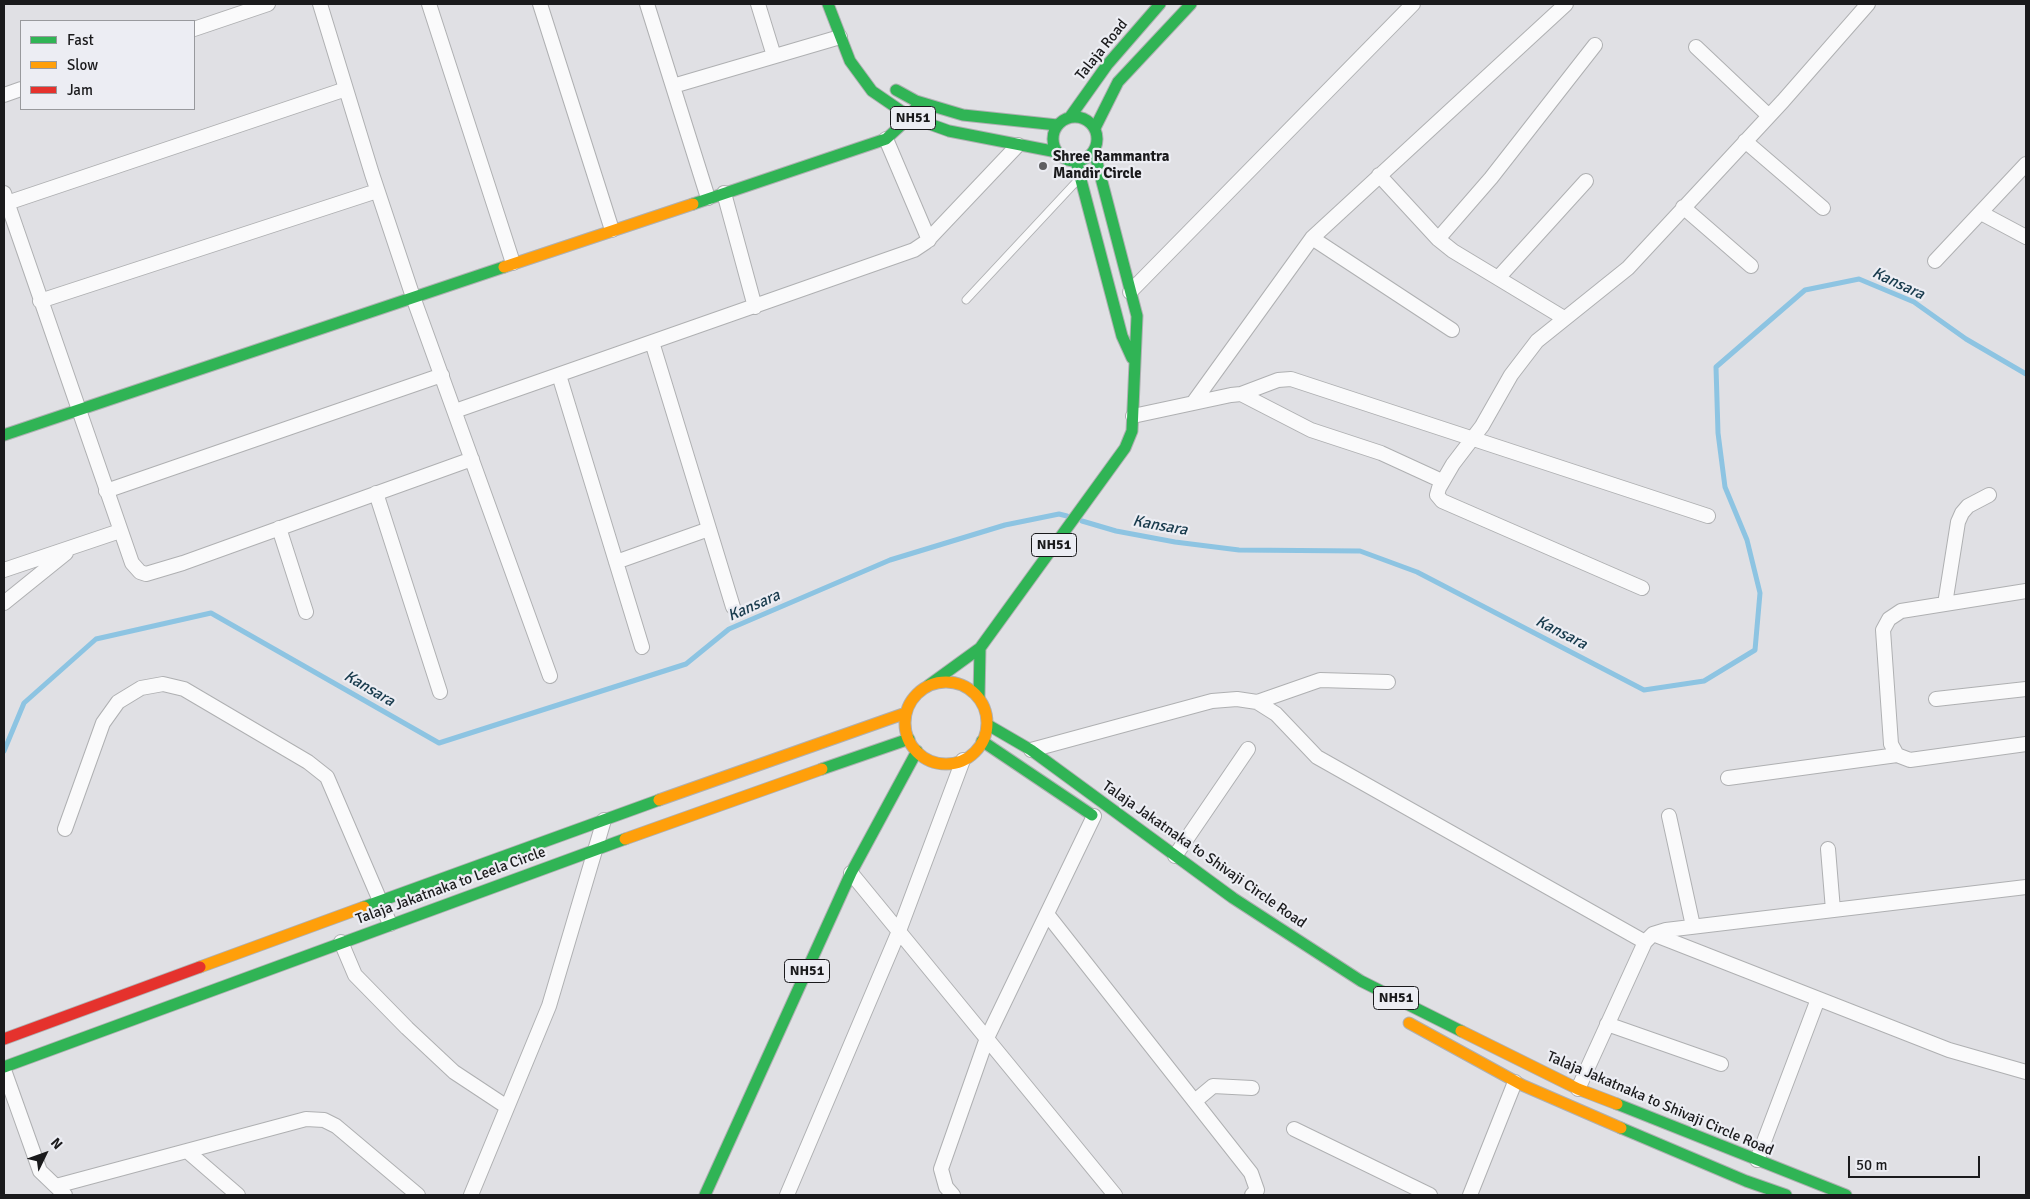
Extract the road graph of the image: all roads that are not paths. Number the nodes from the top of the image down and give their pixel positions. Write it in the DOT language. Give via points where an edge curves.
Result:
graph roads {
  1 [pos="268,4"];
  2 [pos="320,4"];
  3 [pos="429,4"];
  4 [pos="540,4"];
  5 [pos="647,4"];
  6 [pos="758,4"];
  7 [pos="828,4"];
  8 [pos="1160,4"];
  9 [pos="1191,4"];
  10 [pos="1413,4"];
  11 [pos="1566,4"];
  12 [pos="1868,4"];
  13 [pos="195,29"];
  14 [pos="840,37"];
  15 [pos="1595,45"];
  16 [pos="1696,47"];
  17 [pos="774,56"];
  18 [pos="886,84"];
  19 [pos="673,86"];
  20 [pos="20,89"];
  21 [pos="346,89"];
  22 [pos="4,95"];
  23 [pos="919,102"];
  24 [pos="1769,116"];
  25 [pos="910,117"];
  26 [pos="1070,117"];
  27 [pos="1057,125"];
  28 [pos="1095,128"];
  29 [pos="886,139"];
  30 [pos="1745,141"];
  31 [pos="1018,145"];
  32 [pos="1094,151"];
  33 [pos="1057,152"];
  34 [pos="1076,162"];
  35 [pos="2026,164"];
  36 [pos="1379,175"];
  37 [pos="1080,178"];
  38 [pos="1586,181"];
  39 [pos="377,191"];
  40 [pos="724,194"];
  41 [pos="6,198"];
  42 [pos="708,198"];
  43 [pos="1683,207"];
  44 [pos="1822,208"];
  45 [pos="1981,213"];
  46 [pos="612,230"];
  47 [pos="2026,237"];
  48 [pos="1312,238"];
  49 [pos="1438,239"];
  50 [pos="929,240"];
  51 [pos="1935,261"];
  52 [pos="513,263"];
  53 [pos="1751,266"];
  54 [pos="1498,278"];
  55 [pos="1130,292"];
  56 [pos="413,297"];
  57 [pos="966,300"];
  58 [pos="40,301"];
  59 [pos="755,307"];
  60 [pos="1564,318"];
  61 [pos="1452,330"];
  62 [pos="652,342"];
  63 [pos="1135,365"];
  64 [pos="442,375"];
  65 [pos="558,375"];
  66 [pos="1241,394"];
  67 [pos="1193,403"];
  68 [pos="77,410"];
  69 [pos="454,411"];
  70 [pos="1133,416"];
  71 [pos="4,435"];
  72 [pos="1471,440"];
  73 [pos="472,459"];
  74 [pos="1442,481"];
  75 [pos="106,491"];
  76 [pos="376,493"];
  77 [pos="1989,495"];
  78 [pos="1708,516"];
  79 [pos="279,528"];
  80 [pos="709,529"];
  81 [pos="120,531"];
  82 [pos="74,546"];
  83 [pos="616,562"];
  84 [pos="4,570"];
  85 [pos="1642,588"];
  86 [pos="2026,591"];
  87 [pos="4,603"];
  88 [pos="1945,604"];
  89 [pos="733,607"];
  90 [pos="306,612"];
  91 [pos="982,645"];
  92 [pos="642,648"];
  93 [pos="550,676"];
  94 [pos="1388,682"];
  95 [pos="929,686"];
  96 [pos="2026,689"];
  97 [pos="440,692"];
  98 [pos="979,698"];
  99 [pos="1936,699"];
  100 [pos="1257,702"];
  101 [pos="906,713"];
  102 [pos="988,725"];
  103 [pos="909,739"];
  104 [pos="982,741"];
  105 [pos="2026,744"];
  106 [pos="1248,748"];
  107 [pos="1031,750"];
  108 [pos="917,751"];
  109 [pos="1897,755"];
  110 [pos="964,760"];
  111 [pos="1728,778"];
  112 [pos="1669,816"];
  113 [pos="1098,819"];
  114 [pos="604,820"];
  115 [pos="65,829"];
  116 [pos="595,849"];
  117 [pos="1828,849"];
  118 [pos="1175,856"];
  119 [pos="851,873"];
  120 [pos="2026,887"];
  121 [pos="378,901"];
  122 [pos="1833,910"];
  123 [pos="1047,914"];
  124 [pos="390,924"];
  125 [pos="1693,926"];
  126 [pos="899,931"];
  127 [pos="1649,938"];
  128 [pos="341,942"];
  129 [pos="1818,999"];
  130 [pos="1396,1015"];
  131 [pos="1607,1024"];
  132 [pos="987,1038"];
  133 [pos="4,1039"];
  134 [pos="1721,1064"];
  135 [pos="4,1068"];
  136 [pos="2026,1072"];
  137 [pos="1515,1082"];
  138 [pos="1252,1088"];
  139 [pos="1578,1089"];
  140 [pos="1195,1101"];
  141 [pos="507,1108"];
  142 [pos="1294,1129"];
  143 [pos="187,1151"];
  144 [pos="1757,1160"];
  145 [pos="61,1191"];
  146 [pos="1832,1193"];
  147 [pos="238,1195"];
  148 [pos="418,1195"];
  149 [pos="471,1195"];
  150 [pos="705,1195"];
  151 [pos="787,1195"];
  152 [pos="953,1195"];
  153 [pos="1115,1195"];
  154 [pos="1252,1195"];
  155 [pos="1430,1195"];
  156 [pos="1470,1195"];
  157 [pos="1786,1195"];
  158 [pos="1846,1195"];
  1 -- 13 [label="street"];
  2 -- 21 [label="street"];
  3 -- 52 [label="street"];
  4 -- 46 [label="street"];
  5 -- 19 [label="street"];
  6 -- 17 [label="street"];
  7 -- 14 [label="main road, NH51"];
  8 -- 26 [label="main road, Talaja Road" via="1107,65"];
  9 -- 28 [label="main road" via="1118,82"];
  10 -- 55 [label="street"];
  11 -- 36 [label="street"];
  12 -- 24 [label="street"];
  14 -- 17 [label="street"];
  14 -- 25 [label="main road, NH51" via="850,61 872,91"];
  15 -- 49 [label="street" via="1496,172"];
  16 -- 24 [label="street"];
  17 -- 19 [label="street"];
  18 -- 23 [label="main road, NH51"];
  19 -- 42 [label="street"];
  20 -- 22 [label="street"];
  21 -- 39 [label="street"];
  21 -- 41 [label="street"];
  23 -- 25 [label="main road"];
  23 -- 27 [label="main road, NH51" via="963,115"];
  24 -- 30 [label="street"];
  25 -- 29 [label="main road"];
  25 -- 31 [label="main road, NH51" via="949,131"];
  26 -- 27 [label="main road"];
  26 -- 28 [label="main road" via="1084,118"];
  27 -- 33 [label="main road" via="1052,138"];
  28 -- 32 [label="main road, NH51" via="1098,136"];
  29 -- 40 [label="main road"];
  29 -- 50 [label="street"];
  30 -- 43 [label="street"];
  30 -- 44 [label="street"];
  31 -- 33 [label="main road, NH51"];
  31 -- 50 [label="street"];
  32 -- 34 [label="main road"];
  32 -- 55 [label="main road, NH51"];
  33 -- 34 [label="main road, NH51"];
  34 -- 37 [label="main road, NH51"];
  35 -- 45 [label="street"];
  36 -- 48 [label="street"];
  36 -- 49 [label="street"];
  37 -- 57 [label="lane"];
  37 -- 63 [label="main road, NH51" via="1122,336"];
  38 -- 54 [label="street"];
  39 -- 56 [label="street"];
  39 -- 58 [label="street"];
  40 -- 42 [label="main road"];
  40 -- 59 [label="street"];
  41 -- 58 [label="street"];
  42 -- 46 [label="main road"];
  43 -- 53 [label="street"];
  43 -- 60 [label="street" via="1628,268"];
  45 -- 47 [label="street"];
  45 -- 51 [label="street"];
  46 -- 52 [label="main road"];
  48 -- 61 [label="street"];
  48 -- 67 [label="street"];
  49 -- 54 [label="street"];
  50 -- 59 [label="street" via="914,250"];
  52 -- 56 [label="main road"];
  54 -- 60 [label="street"];
  55 -- 63 [label="main road, NH51" via="1138,325"];
  56 -- 64 [label="street"];
  56 -- 68 [label="main road"];
  58 -- 68 [label="street"];
  59 -- 62 [label="street"];
  60 -- 72 [label="street" via="1537,341 1511,375"];
  62 -- 65 [label="street"];
  62 -- 80 [label="street"];
  63 -- 70 [label="main road, NH51"];
  64 -- 69 [label="street"];
  64 -- 75 [label="street"];
  65 -- 69 [label="street"];
  65 -- 83 [label="street"];
  66 -- 67 [label="street"];
  66 -- 72 [label="street" via="1278,380 1291,379"];
  66 -- 74 [label="street" via="1311,430 1381,453"];
  67 -- 70 [label="street"];
  68 -- 71 [label="main road"];
  68 -- 75 [label="street"];
  69 -- 73 [label="street"];
  70 -- 91 [label="main road, NH51" via="1132,431 1125,448"];
  72 -- 74 [label="street"];
  72 -- 78 [label="street"];
  73 -- 76 [label="street"];
  73 -- 93 [label="street"];
  74 -- 85 [label="street" via="1437,494 1442,501"];
  75 -- 81 [label="street"];
  76 -- 79 [label="street"];
  76 -- 97 [label="street"];
  77 -- 88 [label="street" via="1962,513"];
  79 -- 81 [label="street" via="146,574 132,564"];
  79 -- 90 [label="street"];
  80 -- 83 [label="street"];
  80 -- 89 [label="street"];
  81 -- 82 [label="street"];
  82 -- 84 [label="street"];
  82 -- 87 [label="street"];
  83 -- 92 [label="street"];
  86 -- 88 [label="street"];
  88 -- 109 [label="street" via="1901,611 1889,619 1884,630 1891,744"];
  91 -- 95 [label="main road, NH51"];
  91 -- 98 [label="main road"];
  94 -- 100 [label="street" via="1320,680"];
  95 -- 98 [label="main road" via="947,682 965,686"];
  95 -- 101 [label="main road, NH51" via="914,696"];
  96 -- 99 [label="street"];
  98 -- 102 [label="main road"];
  100 -- 107 [label="street" via="1237,699 1212,701"];
  100 -- 127 [label="street" via="1276,714 1317,757"];
  101 -- 103 [label="main road"];
  101 -- 114 [label="main road, Talaja Jakatnaka to Leela Circle"];
  102 -- 104 [label="main road"];
  102 -- 107 [label="main road, Talaja Jakatnaka to Shivaji Circle Road / NH51"];
  103 -- 108 [label="main road"];
  103 -- 116 [label="main road, Talaja Jakatnaka to Leela Circle"];
  104 -- 110 [label="main road" via="978,749"];
  104 -- 113 [label="main road, Talaja Jakatnaka to Shivaji Circle Road"];
  105 -- 109 [label="street" via="1910,760"];
  106 -- 118 [label="street"];
  107 -- 118 [label="main road, Talaja Jakatnaka to Shivaji Circle Road / NH51"];
  108 -- 110 [label="main road" via="928,760 946,764"];
  108 -- 119 [label="main road, NH51"];
  109 -- 111 [label="street"];
  110 -- 126 [label="street"];
  112 -- 125 [label="street"];
  113 -- 123 [label="street"];
  114 -- 116 [label="street"];
  114 -- 121 [label="main road, Talaja Jakatnaka to Leela Circle"];
  115 -- 121 [label="street" via="103,723 118,702 141,688 162,684 177,687 308,762 327,778"];
  116 -- 124 [label="main road, Talaja Jakatnaka to Leela Circle"];
  116 -- 141 [label="street" via="549,1006"];
  117 -- 122 [label="street"];
  118 -- 139 [label="main road, Talaja Jakatnaka to Shivaji Circle Road / NH51" via="1360,981"];
  119 -- 126 [label="street"];
  119 -- 150 [label="main road, NH51"];
  120 -- 122 [label="street"];
  121 -- 124 [label="street"];
  121 -- 133 [label="main road, Talaja Jakatnaka to Leela Circle"];
  122 -- 125 [label="street"];
  123 -- 132 [label="street"];
  123 -- 140 [label="street"];
  124 -- 128 [label="main road, Talaja Jakatnaka to Leela Circle"];
  125 -- 127 [label="street" via="1666,930"];
  126 -- 132 [label="street"];
  126 -- 151 [label="street"];
  127 -- 129 [label="street"];
  127 -- 131 [label="street"];
  128 -- 135 [label="main road, Talaja Jakatnaka to Leela Circle"];
  128 -- 141 [label="street" via="355,975 406,1028 454,1072"];
  129 -- 136 [label="street" via="1949,1050"];
  129 -- 144 [label="street"];
  130 -- 137 [label="main road, NH51"];
  131 -- 134 [label="street"];
  131 -- 139 [label="street"];
  132 -- 152 [label="street" via="941,1168 946,1186"];
  132 -- 153 [label="street"];
  135 -- 145 [label="street" via="40,1171"];
  137 -- 156 [label="street"];
  137 -- 157 [label="main road, NH51"];
  138 -- 140 [label="street" via="1212,1086"];
  139 -- 144 [label="main road, Talaja Jakatnaka to Shivaji Circle Road / NH51"];
  140 -- 154 [label="street" via="1251,1173 1257,1190"];
  141 -- 149 [label="street"];
  142 -- 155 [label="street"];
  143 -- 145 [label="street"];
  143 -- 147 [label="street"];
  143 -- 148 [label="street" via="306,1119 324,1120 336,1126"];
  144 -- 146 [label="main road, Talaja Jakatnaka to Shivaji Circle Road / NH51"];
  146 -- 158 [label="main road, Talaja Jakatnaka to Shivaji Circle Road / NH51"];
}
